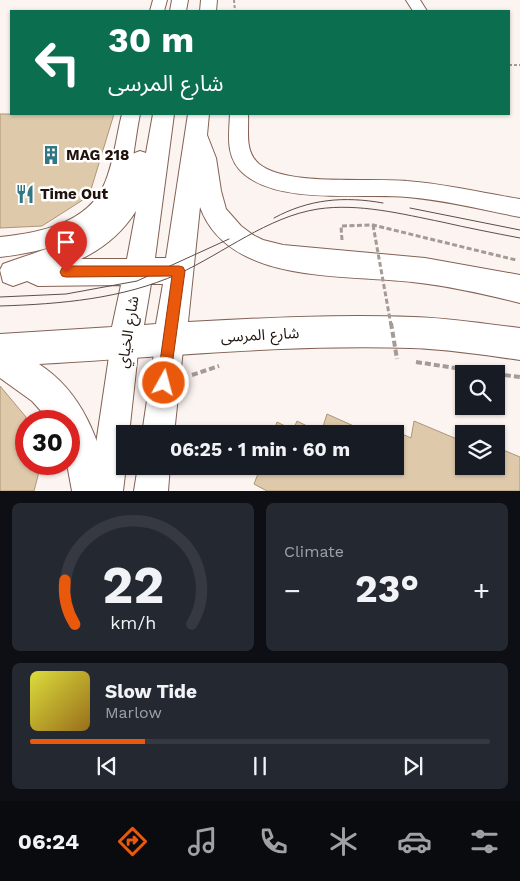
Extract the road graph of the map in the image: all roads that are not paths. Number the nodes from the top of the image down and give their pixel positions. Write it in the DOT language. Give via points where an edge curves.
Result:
graph roads {
  1 [pos="131,115"];
  2 [pos="154,115"];
  3 [pos="163,115"];
  4 [pos="239,115"];
  5 [pos="198,125"];
  6 [pos="520,208"];
  7 [pos="0,247"];
  8 [pos="139,270"];
  9 [pos="179,271"];
  10 [pos="6,273"];
  11 [pos="520,289"];
  12 [pos="170,340"];
  13 [pos="125,343"];
  14 [pos="520,344"];
  15 [pos="0,350"];
  16 [pos="0,359"];
  17 [pos="159,425"];
  18 [pos="153,475"];
  19 [pos="92,491"];
  20 [pos="106,491"];
  21 [pos="151,491"];
  1 -- 7 [label="street" via="115,183 97,210 77,226 52,238"];
  2 -- 10 [label="main road" via="146,132 134,190 113,223 72,251"];
  3 -- 8 [label="main road, شارع الخياي"];
  4 -- 6 [label="street" via="240,153 259,174 275,181 307,187 424,191"];
  5 -- 9 [label="main road"];
  5 -- 11 [label="main road" via="209,200 213,211 240,242 286,258 411,269"];
  8 -- 9 [label="main road"];
  8 -- 10 [label="main road"];
  8 -- 13 [label="main road, شارع الخياي"];
  9 -- 12 [label="main road"];
  12 -- 13 [label="main road, شارع المرسى"];
  12 -- 14 [label="main road, شارع المرسى" via="316,332 398,332"];
  12 -- 17 [label="street"];
  13 -- 15 [label="main road, شارع المرسى"];
  13 -- 20 [label="street, شارع الخياي"];
  16 -- 19 [label="main road" via="42,386 70,418"];
  18 -- 21 [label="street"];
}
